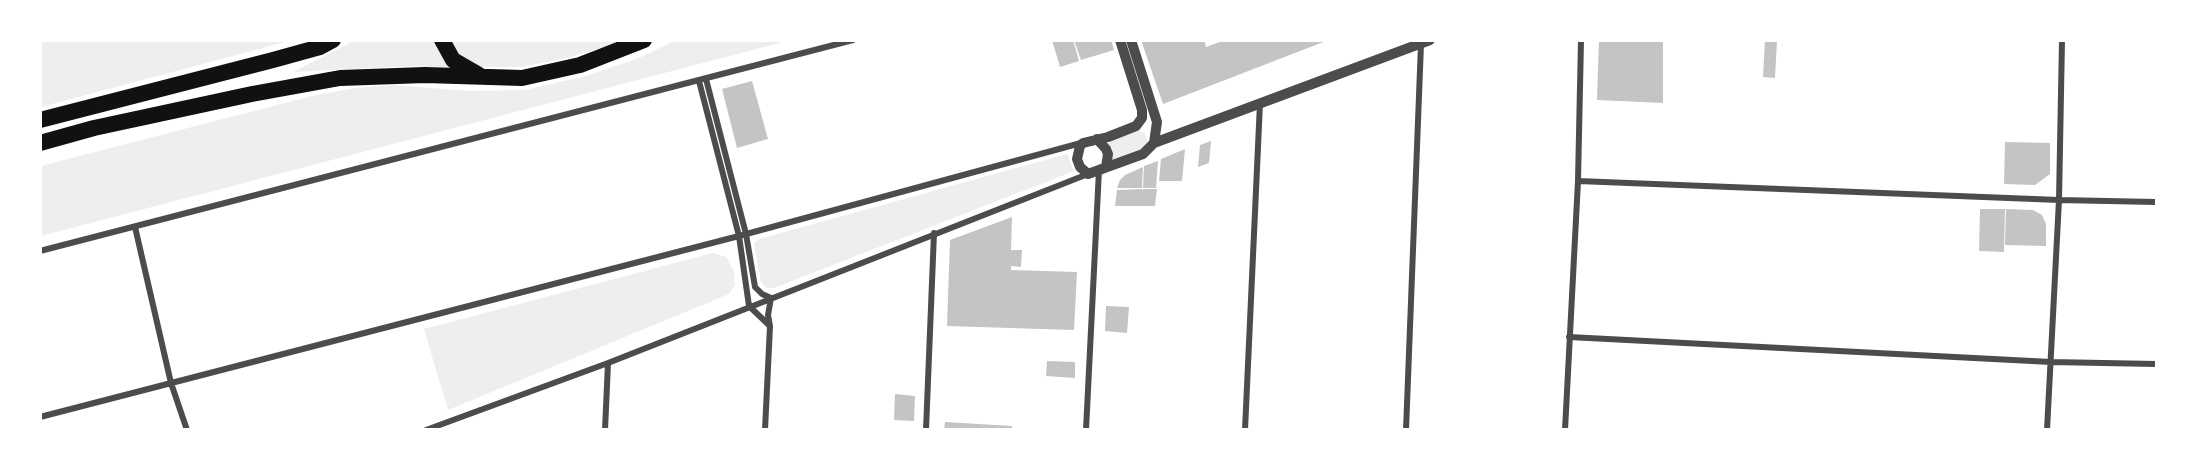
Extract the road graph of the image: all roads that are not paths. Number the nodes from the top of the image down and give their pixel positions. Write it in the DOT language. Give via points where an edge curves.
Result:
graph roads {
  1 [pos="333,40"];
  2 [pos="442,40"];
  3 [pos="644,40"];
  4 [pos="853,40"];
  5 [pos="1120,40"];
  6 [pos="1131,40"];
  7 [pos="1581,40"];
  8 [pos="2062,40"];
  9 [pos="1426,42"];
  10 [pos="480,75"];
  11 [pos="703,80"];
  12 [pos="1260,103"];
  13 [pos="40,120"];
  14 [pos="1097,139"];
  15 [pos="40,143"];
  16 [pos="1083,143"];
  17 [pos="1154,143"];
  18 [pos="1097,170"];
  19 [pos="1578,181"];
  20 [pos="2059,200"];
  21 [pos="2157,202"];
  22 [pos="135,227"];
  23 [pos="934,233"];
  24 [pos="743,235"];
  25 [pos="40,251"];
  26 [pos="771,297"];
  27 [pos="749,306"];
  28 [pos="770,326"];
  29 [pos="1569,337"];
  30 [pos="2050,362"];
  31 [pos="608,363"];
  32 [pos="2157,364"];
  33 [pos="171,383"];
  34 [pos="40,417"];
  35 [pos="450,421"];
  36 [pos="187,429"];
  37 [pos="426,429"];
  38 [pos="450,429"];
  39 [pos="605,429"];
  40 [pos="765,429"];
  41 [pos="926,429"];
  42 [pos="1086,429"];
  43 [pos="1245,429"];
  44 [pos="1406,429"];
  45 [pos="1565,429"];
  46 [pos="2047,429"];
  1 -- 13 [label="highway" via="273,60"];
  2 -- 10 [label="highway" via="453,60"];
  3 -- 10 [label="highway" via="580,65 522,78"];
  4 -- 11 [label="street"];
  5 -- 14 [label="street" via="1142,118 1136,126"];
  6 -- 17 [label="street" via="1157,122"];
  7 -- 19 [label="street"];
  8 -- 20 [label="street"];
  9 -- 12 [label="street"];
  9 -- 44 [label="street"];
  10 -- 15 [label="highway" via="340,78 276,88"];
  11 -- 22 [label="street"];
  11 -- 24 [label="street"];
  12 -- 17 [label="street"];
  12 -- 43 [label="street"];
  14 -- 16 [label="street"];
  14 -- 18 [label="street" via="1106,149 1108,160"];
  16 -- 18 [label="street" via="1077,150 1080,167"];
  16 -- 24 [label="street"];
  17 -- 18 [label="street" via="1143,154"];
  18 -- 23 [label="street"];
  18 -- 42 [label="street"];
  19 -- 20 [label="street"];
  19 -- 29 [label="street"];
  20 -- 21 [label="street"];
  20 -- 30 [label="street"];
  22 -- 25 [label="street"];
  22 -- 33 [label="street"];
  23 -- 26 [label="street"];
  23 -- 41 [label="street"];
  24 -- 26 [label="street" via="755,287"];
  24 -- 27 [label="street"];
  24 -- 33 [label="street"];
  26 -- 27 [label="street"];
  26 -- 28 [label="street"];
  27 -- 28 [label="street"];
  27 -- 31 [label="street"];
  28 -- 40 [label="street"];
  29 -- 30 [label="street"];
  29 -- 45 [label="street"];
  30 -- 32 [label="street"];
  30 -- 46 [label="street"];
  31 -- 35 [label="street"];
  31 -- 39 [label="street"];
  33 -- 34 [label="street"];
  33 -- 36 [label="street"];
  35 -- 37 [label="street"];
  35 -- 38 [label="street"];
}
